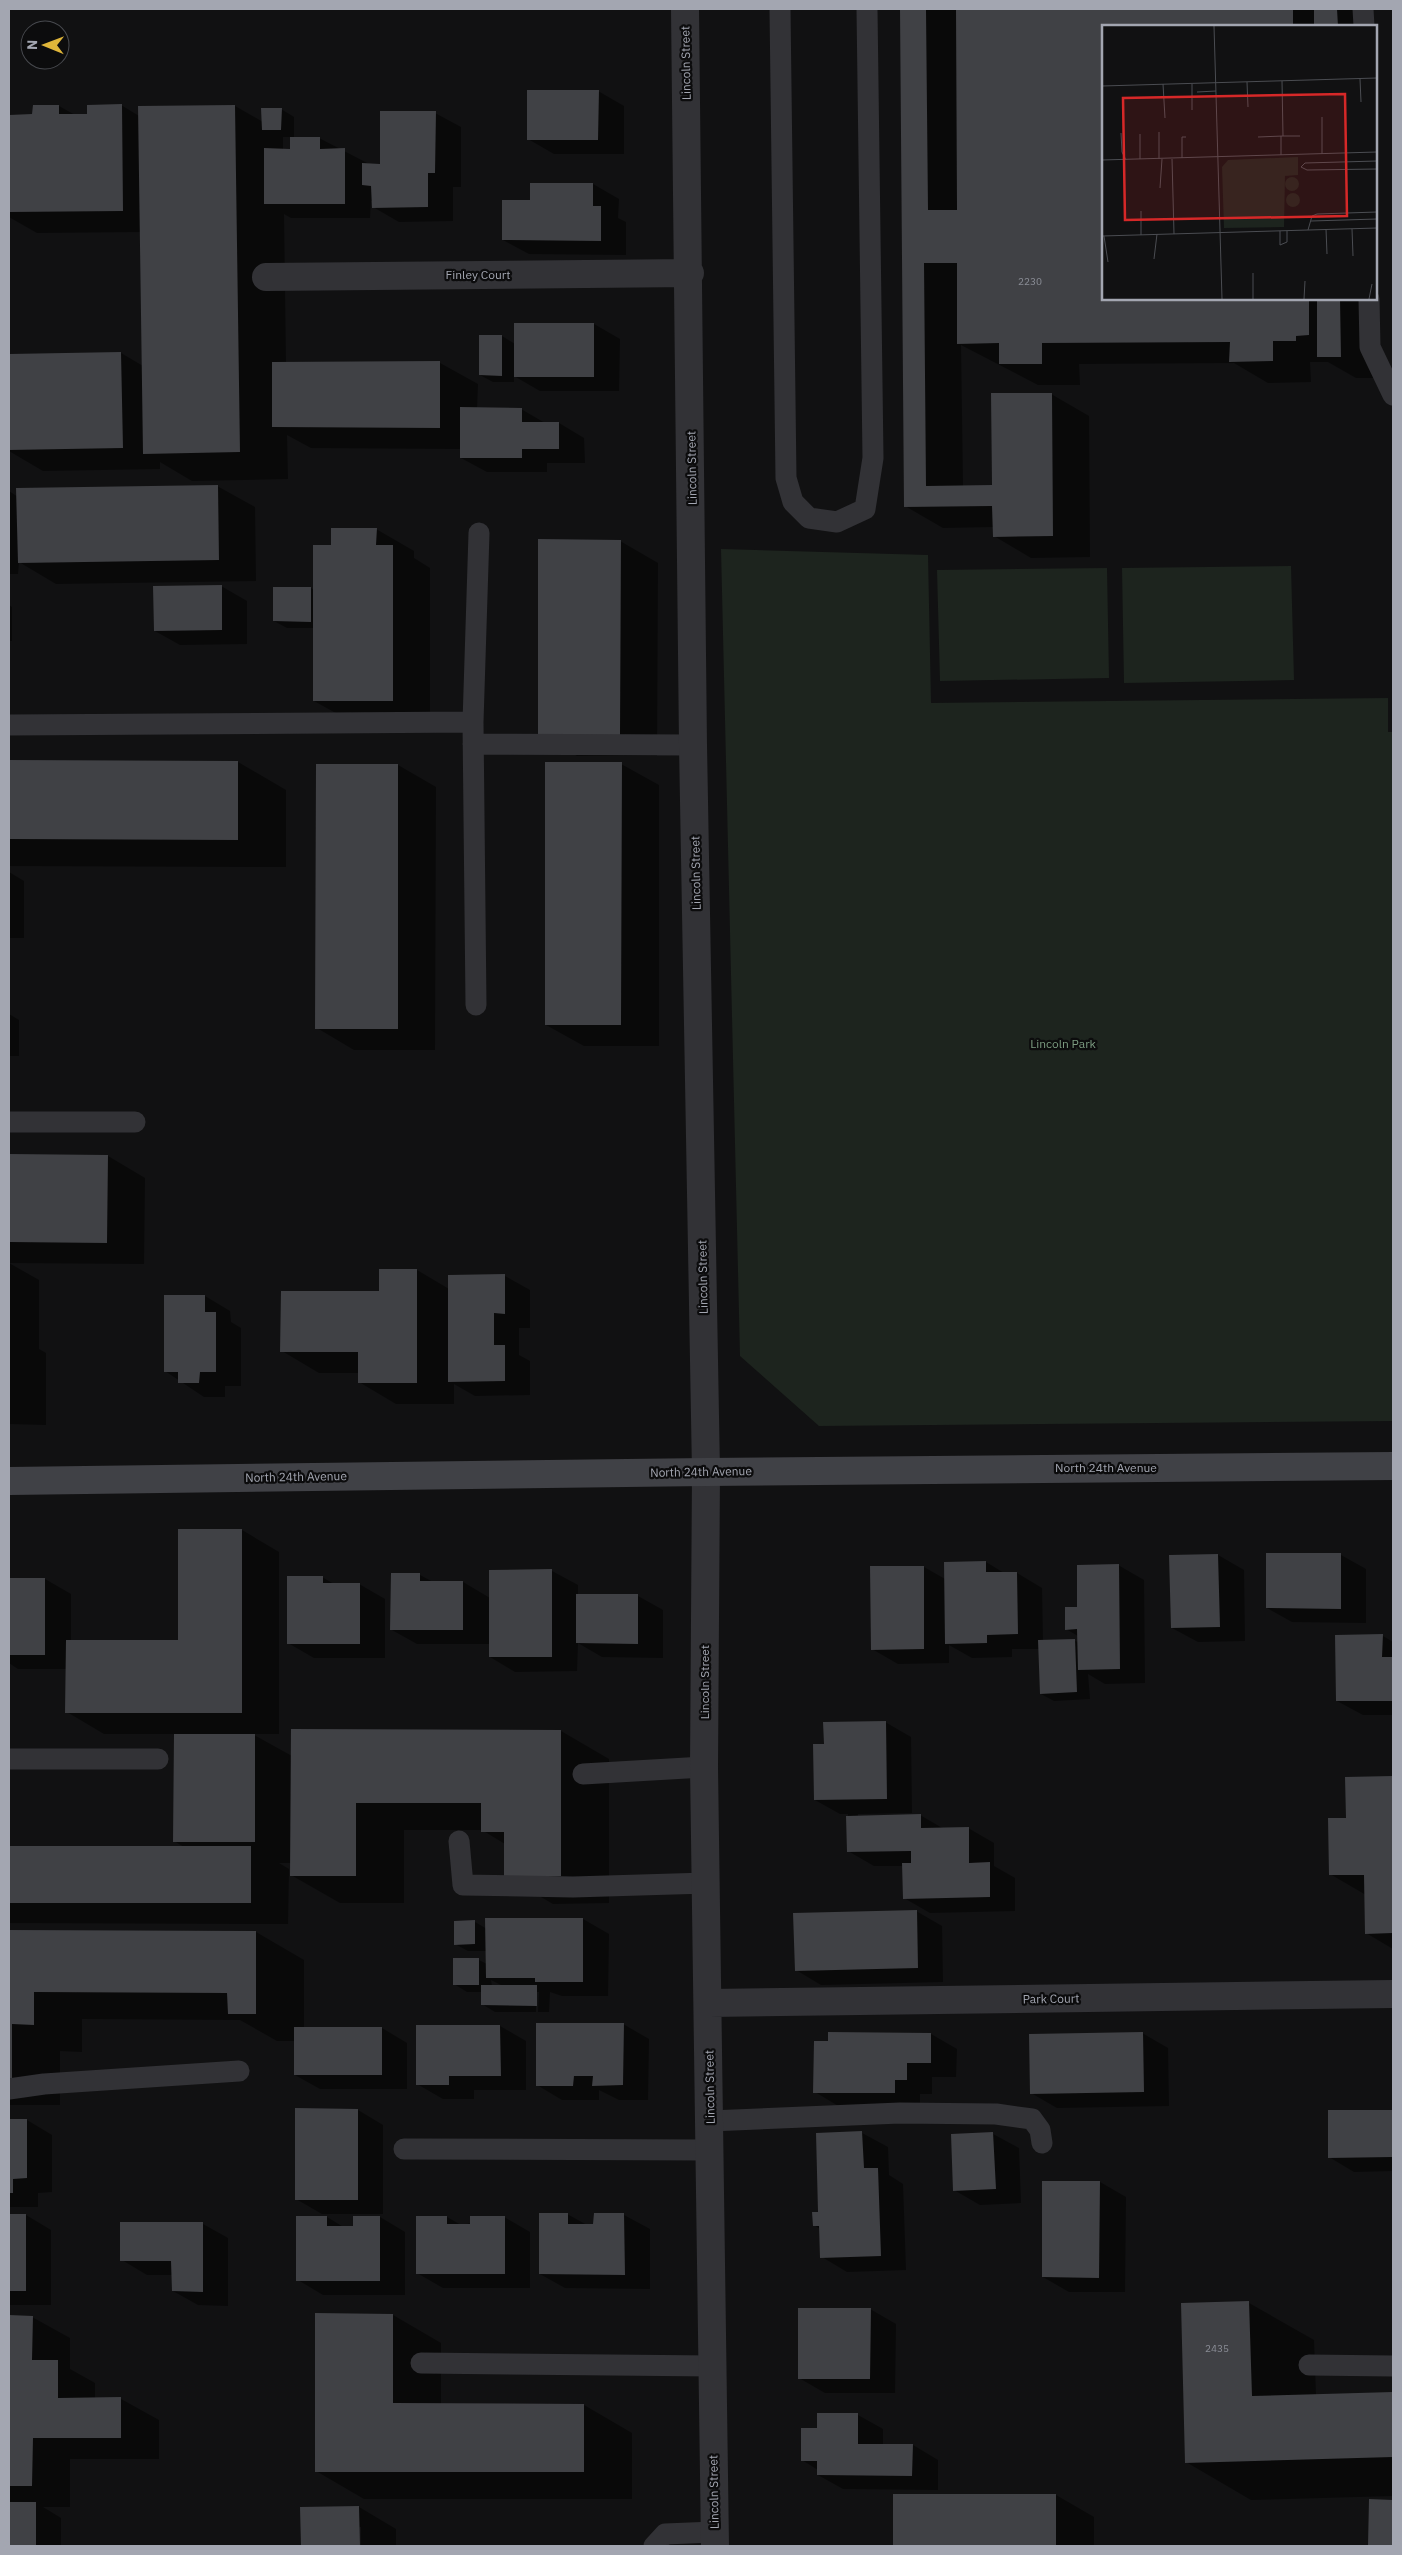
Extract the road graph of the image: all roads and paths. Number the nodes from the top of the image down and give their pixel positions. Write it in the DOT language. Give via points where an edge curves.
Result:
graph roads {
  1 [pos="685,9"];
  2 [pos="780,9"];
  3 [pos="867,9"];
  4 [pos="1363,9"];
  5 [pos="1364,25"];
  6 [pos="690,273"];
  7 [pos="266,277"];
  8 [pos="1369,300"];
  9 [pos="1393,395"];
  10 [pos="480,533"];
  11 [pos="473,722"];
  12 [pos="9,725"];
  13 [pos="473,744"];
  14 [pos="694,745"];
  15 [pos="476,1005"];
  16 [pos="9,1122"];
  17 [pos="135,1122"];
  18 [pos="1393,1466"];
  19 [pos="706,1472"];
  20 [pos="9,1481"];
  21 [pos="9,1759"];
  22 [pos="158,1759"];
  23 [pos="704,1767"];
  24 [pos="583,1774"];
  25 [pos="459,1841"];
  26 [pos="706,1883"];
  27 [pos="1393,1994"];
  28 [pos="709,2003"];
  29 [pos="239,2070"];
  30 [pos="9,2090"];
  31 [pos="710,2121"];
  32 [pos="1042,2143"];
  33 [pos="404,2149"];
  34 [pos="710,2150"];
  35 [pos="421,2363"];
  36 [pos="1309,2365"];
  37 [pos="713,2366"];
  38 [pos="1393,2366"];
  39 [pos="714,2539"];
  40 [pos="654,2546"];
  1 -- 6 [label="street, Lincoln Street"];
  2 -- 3 [label="lane" via="786,478 793,502 810,518 837,522 865,509 873,458"];
  4 -- 5 [label="lane"];
  6 -- 7 [label="street, Finley Court"];
  6 -- 14 [label="street, Lincoln Street"];
  8 -- 9 [label="lane" via="1370,347"];
  10 -- 11 [label="lane"];
  11 -- 12 [label="lane"];
  11 -- 13 [label="lane"];
  13 -- 14 [label="lane"];
  13 -- 15 [label="lane"];
  14 -- 19 [label="street, Lincoln Street"];
  16 -- 17 [label="lane"];
  18 -- 19 [label="street, North 24th Avenue"];
  19 -- 20 [label="street, North 24th Avenue"];
  19 -- 23 [label="street, Lincoln Street"];
  21 -- 22 [label="lane"];
  23 -- 24 [label="lane"];
  23 -- 26 [label="street, Lincoln Street"];
  25 -- 26 [label="lane" via="463,1885 573,1887"];
  26 -- 28 [label="street, Lincoln Street"];
  27 -- 28 [label="street, Park Court"];
  28 -- 31 [label="street, Lincoln Street"];
  29 -- 30 [label="lane" via="44,2084"];
  31 -- 32 [label="lane" via="900,2113 996,2114 1032,2119 1040,2130"];
  31 -- 34 [label="street, Lincoln Street"];
  33 -- 34 [label="lane"];
  34 -- 37 [label="street, Lincoln Street"];
  35 -- 37 [label="lane"];
  36 -- 38 [label="lane"];
  37 -- 39 [label="street, Lincoln Street"];
  39 -- 40 [label="lane" via="665,2534"];
}
